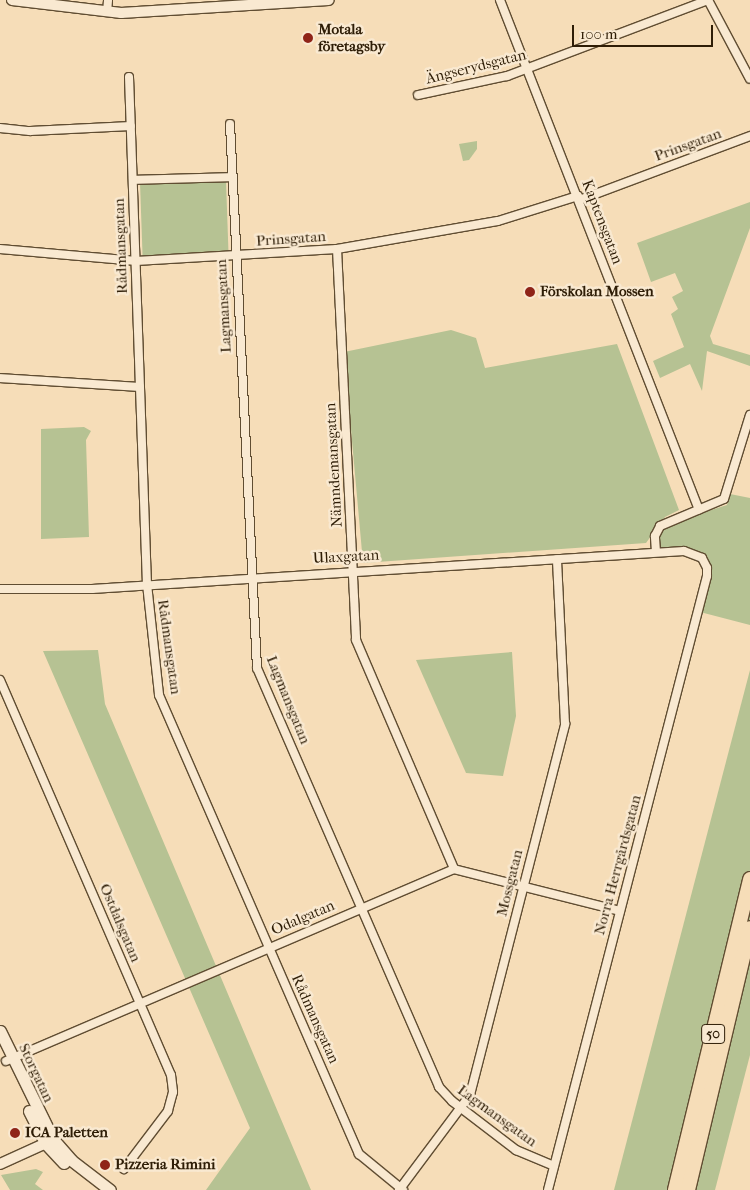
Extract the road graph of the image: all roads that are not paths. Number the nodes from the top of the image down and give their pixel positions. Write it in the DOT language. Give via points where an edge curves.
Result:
graph roads {
  1 [pos="12,0"];
  2 [pos="108,0"];
  3 [pos="329,0"];
  4 [pos="500,0"];
  5 [pos="708,0"];
  6 [pos="107,12"];
  7 [pos="527,69"];
  8 [pos="129,77"];
  9 [pos="750,80"];
  10 [pos="418,95"];
  11 [pos="230,124"];
  12 [pos="131,126"];
  13 [pos="0,128"];
  14 [pos="750,136"];
  15 [pos="232,177"];
  16 [pos="133,180"];
  17 [pos="579,198"];
  18 [pos="0,249"];
  19 [pos="336,249"];
  20 [pos="236,257"];
  21 [pos="136,261"];
  22 [pos="0,378"];
  23 [pos="140,387"];
  24 [pos="750,415"];
  25 [pos="699,510"];
  26 [pos="656,552"];
  27 [pos="693,552"];
  28 [pos="556,559"];
  29 [pos="353,570"];
  30 [pos="251,576"];
  31 [pos="146,584"];
  32 [pos="0,589"];
  33 [pos="0,680"];
  34 [pos="454,869"];
  35 [pos="750,879"];
  36 [pos="524,886"];
  37 [pos="361,908"];
  38 [pos="620,911"];
  39 [pos="750,928"];
  40 [pos="269,948"];
  41 [pos="140,1004"];
  42 [pos="0,1031"];
  43 [pos="0,1048"];
  44 [pos="9,1060"];
  45 [pos="462,1109"];
  46 [pos="50,1142"];
  47 [pos="0,1164"];
  48 [pos="554,1166"];
  49 [pos="124,1169"];
  50 [pos="401,1189"];
  51 [pos="98,1190"];
  52 [pos="110,1190"];
  53 [pos="548,1190"];
  54 [pos="676,1190"];
  55 [pos="689,1190"];
  1 -- 6 [label="street"];
  2 -- 6 [label="street"];
  3 -- 6 [label="street" via="203,10"];
  4 -- 7 [label="street, Kaptensgatan"];
  5 -- 7 [label="street, Ängserydsgatan"];
  5 -- 9 [label="street"];
  7 -- 10 [label="street, Ängserydsgatan"];
  7 -- 17 [label="street, Kaptensgatan"];
  8 -- 12 [label="street, Rådmansgatan"];
  11 -- 15 [label="street, Lagmansgatan"];
  12 -- 13 [label="street" via="30,131"];
  12 -- 16 [label="street, Rådmansgatan"];
  14 -- 17 [label="street, Prinsgatan"];
  15 -- 16 [label="street"];
  15 -- 20 [label="street, Lagmansgatan"];
  16 -- 21 [label="street, Rådmansgatan"];
  17 -- 19 [label="street, Prinsgatan" via="498,221"];
  17 -- 25 [label="street, Kaptensgatan"];
  18 -- 21 [label="street, Prinsgatan"];
  19 -- 20 [label="street, Prinsgatan"];
  19 -- 29 [label="street, Nämndemansgatan"];
  20 -- 21 [label="street, Prinsgatan"];
  20 -- 30 [label="street, Lagmansgatan"];
  21 -- 23 [label="street, Rådmansgatan"];
  22 -- 23 [label="street"];
  23 -- 31 [label="street, Rådmansgatan"];
  24 -- 25 [label="street" via="727,495 718,504"];
  25 -- 26 [label="street" via="660,526 654,536"];
  26 -- 27 [label="street, Ulaxgatan"];
  26 -- 28 [label="street, Ulaxgatan"];
  27 -- 38 [label="street, Norra Herrgårdsgatan" via="706,562 707,576"];
  28 -- 29 [label="street, Ulaxgatan"];
  28 -- 36 [label="street, Mossgatan" via="566,718"];
  29 -- 30 [label="street, Ulaxgatan"];
  29 -- 34 [label="street, Nämndemansgatan" via="358,646"];
  30 -- 31 [label="street, Ulaxgatan"];
  30 -- 37 [label="street, Lagmansgatan" via="257,668"];
  31 -- 32 [label="street, Ulaxgatan" via="92,589"];
  31 -- 40 [label="street, Rådmansgatan" via="159,695"];
  33 -- 41 [label="street, Ostdalsgatan"];
  34 -- 36 [label="street"];
  34 -- 37 [label="street, Odalgatan"];
  35 -- 54 [label="highway, 50"];
  36 -- 38 [label="street"];
  36 -- 45 [label="street, Mossgatan" via="470,1095"];
  37 -- 40 [label="street, Odalgatan"];
  37 -- 45 [label="street, Lagmansgatan" via="435,1080 444,1094"];
  38 -- 48 [label="street, Norra Herrgårdsgatan"];
  39 -- 55 [label="highway, 50"];
  40 -- 41 [label="street, Odalgatan"];
  40 -- 50 [label="street, Rådmansgatan" via="359,1154"];
  41 -- 44 [label="street, Odalgatan"];
  41 -- 49 [label="street, Ostdalsgatan" via="169,1070 173,1092 165,1116"];
  42 -- 44 [label="main road, Storgatan"];
  43 -- 44 [label="main road, Storgatan"];
  44 -- 46 [label="main road, Storgatan"];
  45 -- 48 [label="street, Lagmansgatan" via="528,1157"];
  45 -- 50 [label="street, Mossgatan"];
  46 -- 47 [label="street"];
  46 -- 51 [label="main road, Storgatan" via="60,1160"];
  46 -- 52 [label="main road, Storgatan"];
  48 -- 53 [label="street, Norra Herrgårdsgatan"];
}
